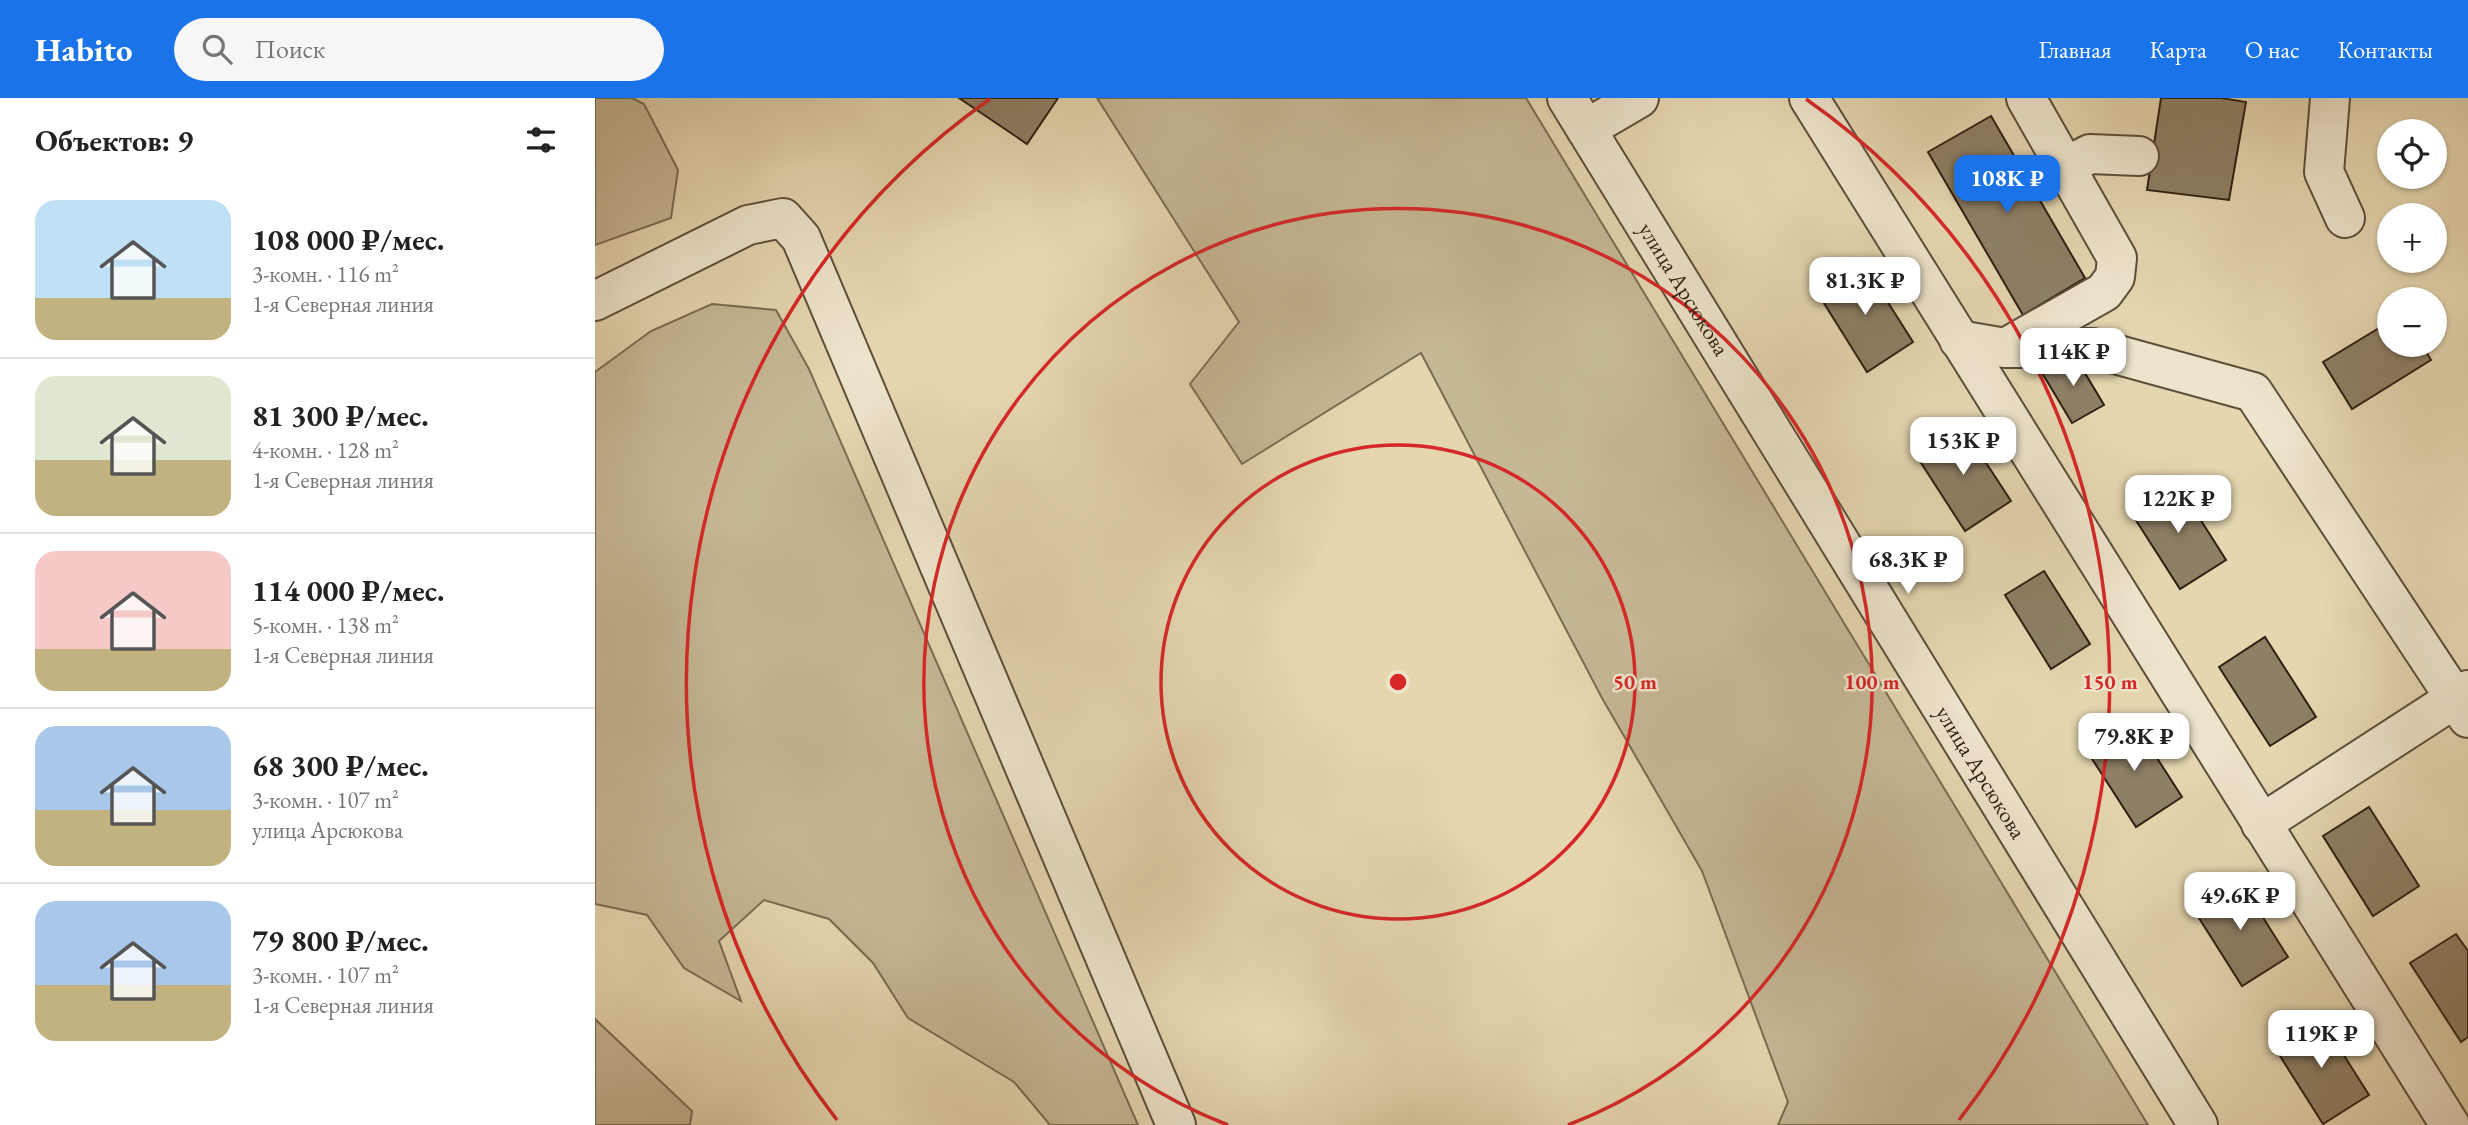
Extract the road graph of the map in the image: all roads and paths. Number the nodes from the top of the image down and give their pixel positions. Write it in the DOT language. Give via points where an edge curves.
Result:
graph roads {
  1 [pos="1639,98"];
  2 [pos="1808,98"];
  3 [pos="2026,98"];
  4 [pos="2330,98"];
  5 [pos="1576,113"];
  6 [pos="2139,156"];
  7 [pos="2065,167"];
  8 [pos="2345,218"];
  9 [pos="595,301"];
  10 [pos="1959,340"];
  11 [pos="2005,348"];
  12 [pos="2464,702"];
  13 [pos="2261,824"];
  14 [pos="1176,1125"];
  15 [pos="2197,1125"];
  16 [pos="2449,1125"];
  1 -- 5 [label="street"];
  2 -- 10 [label="street"];
  3 -- 7 [label="street"];
  4 -- 8 [label="street" via="2324,173"];
  5 -- 15 [label="street, улица Арсюкова"];
  6 -- 7 [label="street" via="2090,154"];
  7 -- 11 [label="street" via="2117,258 2115,277 2104,292"];
  9 -- 14 [label="street" via="748,225 783,218 801,238"];
  10 -- 11 [label="street"];
  10 -- 13 [label="street"];
  11 -- 12 [label="street" via="2093,348 2253,391"];
  12 -- 13 [label="street"];
  13 -- 16 [label="street"];
}
